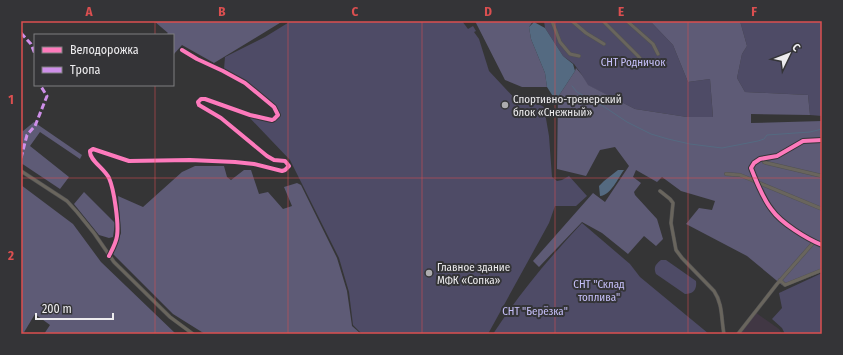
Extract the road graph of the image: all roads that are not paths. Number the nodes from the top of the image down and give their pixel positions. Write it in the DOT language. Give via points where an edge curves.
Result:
graph roads {
  1 [pos="552,21"];
  2 [pos="572,21"];
  3 [pos="602,21"];
  4 [pos="627,21"];
  5 [pos="604,44"];
  6 [pos="182,50"];
  7 [pos="658,54"];
  8 [pos="580,56"];
  9 [pos="643,62"];
  10 [pos="822,140"];
  11 [pos="763,159"];
  12 [pos="21,171"];
  13 [pos="726,174"];
  14 [pos="822,176"];
  15 [pos="756,182"];
  16 [pos="660,191"];
  17 [pos="822,209"];
  18 [pos="814,242"];
  19 [pos="822,245"];
  20 [pos="109,256"];
  21 [pos="822,270"];
  22 [pos="780,280"];
  23 [pos="193,334"];
  24 [pos="724,334"];
  25 [pos="738,334"];
  1 -- 8 [label="street" via="560,42 570,54"];
  2 -- 5 [label="street"];
  3 -- 9 [label="street"];
  4 -- 7 [label="street" via="653,44"];
  6 -- 20 [label="street" via="232,75 274,106 278,115 272,120 205,99 198,102 198,105 221,118 267,156 285,161 289,166 282,171 235,162 129,161 93,149 90,151 91,159 105,171 113,189 118,228 117,238"];
  10 -- 11 [label="street" via="803,141 777,156"];
  11 -- 14 [label="street" via="767,163"];
  11 -- 15 [label="street" via="754,163 751,168"];
  12 -- 20 [label="street" via="67,201 94,233"];
  13 -- 15 [label="street" via="740,175"];
  15 -- 17 [label="street"];
  15 -- 18 [label="street" via="772,210"];
  16 -- 24 [label="street" via="673,203 670,223 676,250 718,297"];
  18 -- 19 [label="street"];
  18 -- 22 [label="street"];
  20 -- 23 [label="street" via="170,317"];
  21 -- 22 [label="street" via="785,285"];
  22 -- 25 [label="street"];
}
